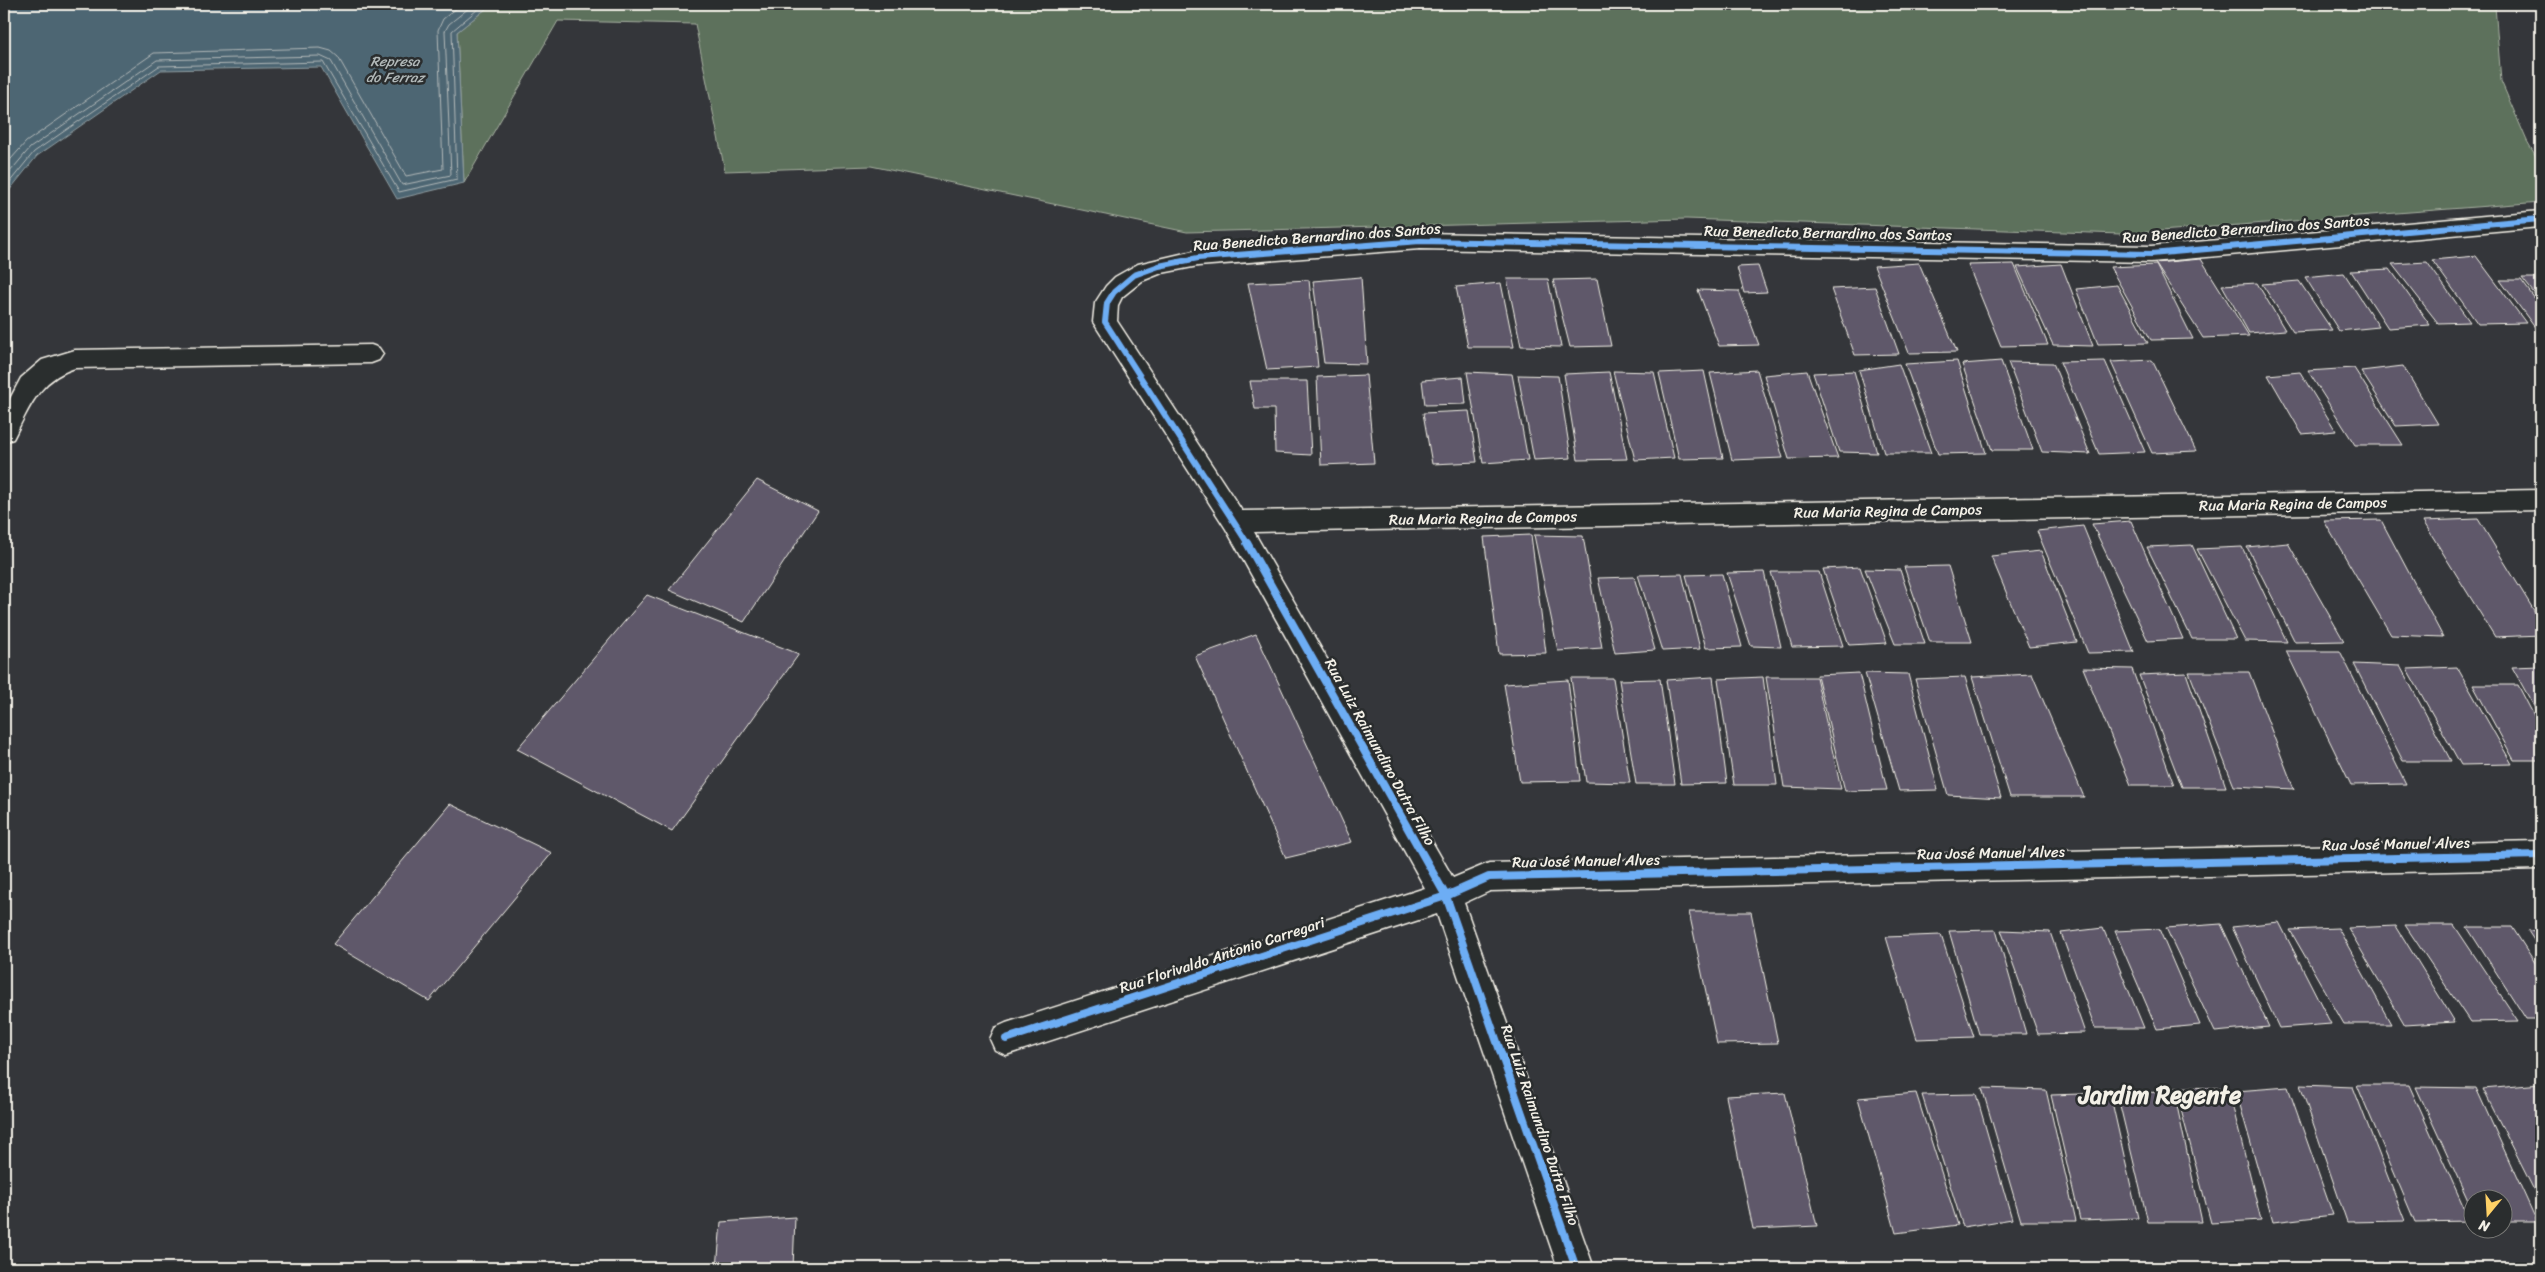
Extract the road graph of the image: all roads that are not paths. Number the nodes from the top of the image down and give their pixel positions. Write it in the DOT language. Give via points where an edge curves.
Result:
graph roads {
  1 [pos="2540,219"];
  2 [pos="1119,284"];
  3 [pos="371,354"];
  4 [pos="4,432"];
  5 [pos="2541,500"];
  6 [pos="1235,522"];
  7 [pos="2541,855"];
  8 [pos="1446,896"];
  9 [pos="1006,1039"];
  10 [pos="1576,1268"];
  1 -- 2 [label="street, Rua Benedicto Bernardino dos Santos" via="2150,254 1420,241 1198,258 1164,264"];
  2 -- 6 [label="street, Rua Luiz Raimundino Dutra Filho" via="1107,304 1105,322"];
  3 -- 4 [label="street" via="75,359 51,366 30,384"];
  5 -- 6 [label="street, Rua Maria Regina de Campos"];
  6 -- 8 [label="street, Rua Luiz Raimundino Dutra Filho"];
  7 -- 8 [label="street, Rua José Manuel Alves" via="1489,877"];
  8 -- 9 [label="street, Rua Florivaldo Antonio Carregari"];
  8 -- 10 [label="street, Rua Luiz Raimundino Dutra Filho"];
}
